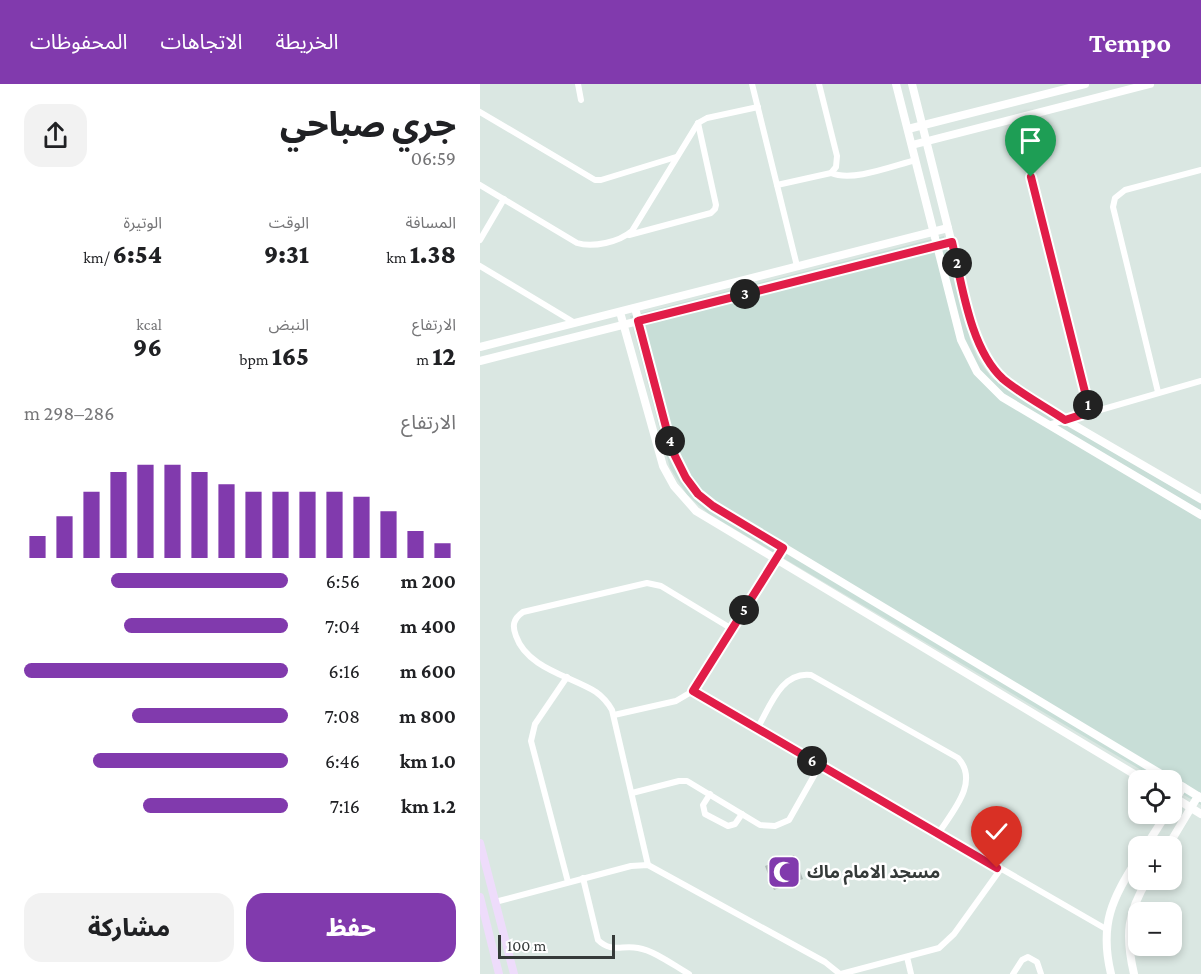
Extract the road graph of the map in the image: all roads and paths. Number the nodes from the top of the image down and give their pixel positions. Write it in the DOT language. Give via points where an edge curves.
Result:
graph roads {
  1 [pos="578,84"];
  2 [pos="754,84"];
  3 [pos="819,84"];
  4 [pos="896,84"];
  5 [pos="912,84"];
  6 [pos="1085,84"];
  7 [pos="1150,84"];
  8 [pos="581,100"];
  9 [pos="758,107"];
  10 [pos="480,112"];
  11 [pos="1016,118"];
  12 [pos="698,123"];
  13 [pos="922,125"];
  14 [pos="908,129"];
  15 [pos="926,141"];
  16 [pos="912,145"];
  17 [pos="676,157"];
  18 [pos="916,160"];
  19 [pos="1201,170"];
  20 [pos="831,173"];
  21 [pos="480,185"];
  22 [pos="777,185"];
  23 [pos="504,199"];
  24 [pos="948,228"];
  25 [pos="934,231"];
  26 [pos="625,236"];
  27 [pos="480,240"];
  28 [pos="952,242"];
  29 [pos="937,246"];
  30 [pos="480,266"];
  31 [pos="797,266"];
  32 [pos="634,308"];
  33 [pos="620,312"];
  34 [pos="638,321"];
  35 [pos="575,323"];
  36 [pos="624,325"];
  37 [pos="480,347"];
  38 [pos="480,361"];
  39 [pos="1201,381"];
  40 [pos="1158,392"];
  41 [pos="1090,412"];
  42 [pos="1065,420"];
  43 [pos="1048,424"];
  44 [pos="1201,499"];
  45 [pos="1201,515"];
  46 [pos="783,548"];
  47 [pos="776,560"];
  48 [pos="732,629"];
  49 [pos="963,655"];
  50 [pos="955,667"];
  51 [pos="567,677"];
  52 [pos="693,691"];
  53 [pos="614,715"];
  54 [pos="757,729"];
  55 [pos="820,765"];
  56 [pos="1128,770"];
  57 [pos="1154,770"];
  58 [pos="1183,787"];
  59 [pos="632,793"];
  60 [pos="711,794"];
  61 [pos="1200,797"];
  62 [pos="1182,804"];
  63 [pos="1191,808"];
  64 [pos="742,814"];
  65 [pos="1201,814"];
  66 [pos="938,834"];
  67 [pos="1174,836"];
  68 [pos="480,843"];
  69 [pos="648,865"];
  70 [pos="1000,870"];
  71 [pos="1128,875"];
  72 [pos="583,878"];
  73 [pos="568,882"];
  74 [pos="1141,890"];
  75 [pos="480,897"];
  76 [pos="495,902"];
  77 [pos="1106,929"];
  78 [pos="907,957"];
  79 [pos="675,966"];
  80 [pos="500,974"];
  81 [pos="514,974"];
  82 [pos="670,974"];
  83 [pos="689,974"];
  84 [pos="841,974"];
  85 [pos="911,974"];
  86 [pos="1013,974"];
  87 [pos="1041,974"];
  88 [pos="1112,974"];
  89 [pos="1134,974"];
  1 -- 8 [label="street"];
  2 -- 9 [label="street"];
  3 -- 20 [label="street" via="837,156"];
  4 -- 14 [label="street"];
  5 -- 13 [label="street"];
  6 -- 13 [label="street"];
  7 -- 11 [label="street"];
  9 -- 12 [label="street"];
  9 -- 22 [label="street"];
  10 -- 17 [label="street" via="595,180"];
  11 -- 15 [label="street"];
  11 -- 41 [label="street"];
  12 -- 17 [label="street"];
  12 -- 26 [label="street" via="715,209"];
  13 -- 14 [label="street"];
  13 -- 15 [label="street"];
  14 -- 16 [label="street"];
  15 -- 16 [label="street"];
  15 -- 24 [label="street"];
  16 -- 18 [label="street"];
  17 -- 26 [label="street"];
  18 -- 20 [label="street" via="852,176"];
  18 -- 25 [label="street"];
  19 -- 40 [label="street" via="1125,190 1115,198 1113,207"];
  20 -- 22 [label="street"];
  21 -- 23 [label="street"];
  22 -- 31 [label="street"];
  23 -- 26 [label="street" via="582,245 597,245"];
  23 -- 27 [label="street"];
  24 -- 25 [label="street"];
  24 -- 28 [label="street"];
  25 -- 29 [label="street"];
  25 -- 31 [label="street"];
  28 -- 29 [label="street"];
  28 -- 42 [label="street" via="975,336 989,363 1010,384"];
  29 -- 34 [label="street"];
  29 -- 43 [label="street" via="970,362 993,390"];
  30 -- 35 [label="street"];
  31 -- 32 [label="street"];
  32 -- 33 [label="street"];
  32 -- 34 [label="street"];
  33 -- 35 [label="street"];
  33 -- 36 [label="street"];
  34 -- 36 [label="street"];
  34 -- 46 [label="street" via="672,450 686,478 713,506"];
  35 -- 37 [label="street"];
  36 -- 38 [label="street"];
  36 -- 47 [label="street" via="658,454 674,486 705,518"];
  39 -- 40 [label="street"];
  40 -- 41 [label="street"];
  41 -- 42 [label="street"];
  42 -- 43 [label="street"];
  42 -- 44 [label="street"];
  43 -- 45 [label="street"];
  46 -- 47 [label="street"];
  46 -- 49 [label="street"];
  47 -- 48 [label="street"];
  47 -- 50 [label="street"];
  48 -- 51 [label="street" via="651,583 517,616 513,626 523,650 533,660"];
  48 -- 52 [label="street"];
  49 -- 50 [label="street"];
  49 -- 57 [label="street"];
  50 -- 56 [label="street"];
  51 -- 53 [label="street" via="597,693"];
  51 -- 73 [label="street" via="535,724 531,741"];
  52 -- 53 [label="street" via="676,701"];
  52 -- 54 [label="street"];
  53 -- 59 [label="street"];
  54 -- 55 [label="street"];
  54 -- 66 [label="street" via="786,681 806,674 949,753 962,762 966,784"];
  55 -- 64 [label="street" via="785,823 765,826"];
  55 -- 66 [label="street"];
  58 -- 61 [label="street"];
  59 -- 60 [label="street" via="683,780"];
  59 -- 69 [label="street"];
  60 -- 64 [label="street"];
  60 -- 64 [label="street" via="703,805 705,813 728,826 735,824"];
  61 -- 63 [label="street"];
  62 -- 63 [label="street"];
  63 -- 65 [label="street"];
  63 -- 67 [label="street"];
  66 -- 70 [label="street"];
  68 -- 76 [label="main road"];
  69 -- 72 [label="street"];
  69 -- 84 [label="street"];
  70 -- 77 [label="street"];
  70 -- 78 [label="street" via="950,940 933,951"];
  71 -- 77 [label="street" via="1115,897"];
  72 -- 73 [label="street"];
  72 -- 79 [label="street" via="601,943 612,949 644,949"];
  73 -- 76 [label="street"];
  74 -- 89 [label="street" via="1129,920"];
  75 -- 80 [label="main road"];
  76 -- 81 [label="main road"];
  77 -- 88 [label="street"];
  78 -- 84 [label="street"];
  78 -- 85 [label="street"];
  79 -- 82 [label="street"];
  79 -- 83 [label="street"];
  86 -- 87 [label="street" via="1028,957 1037,962"];
}
